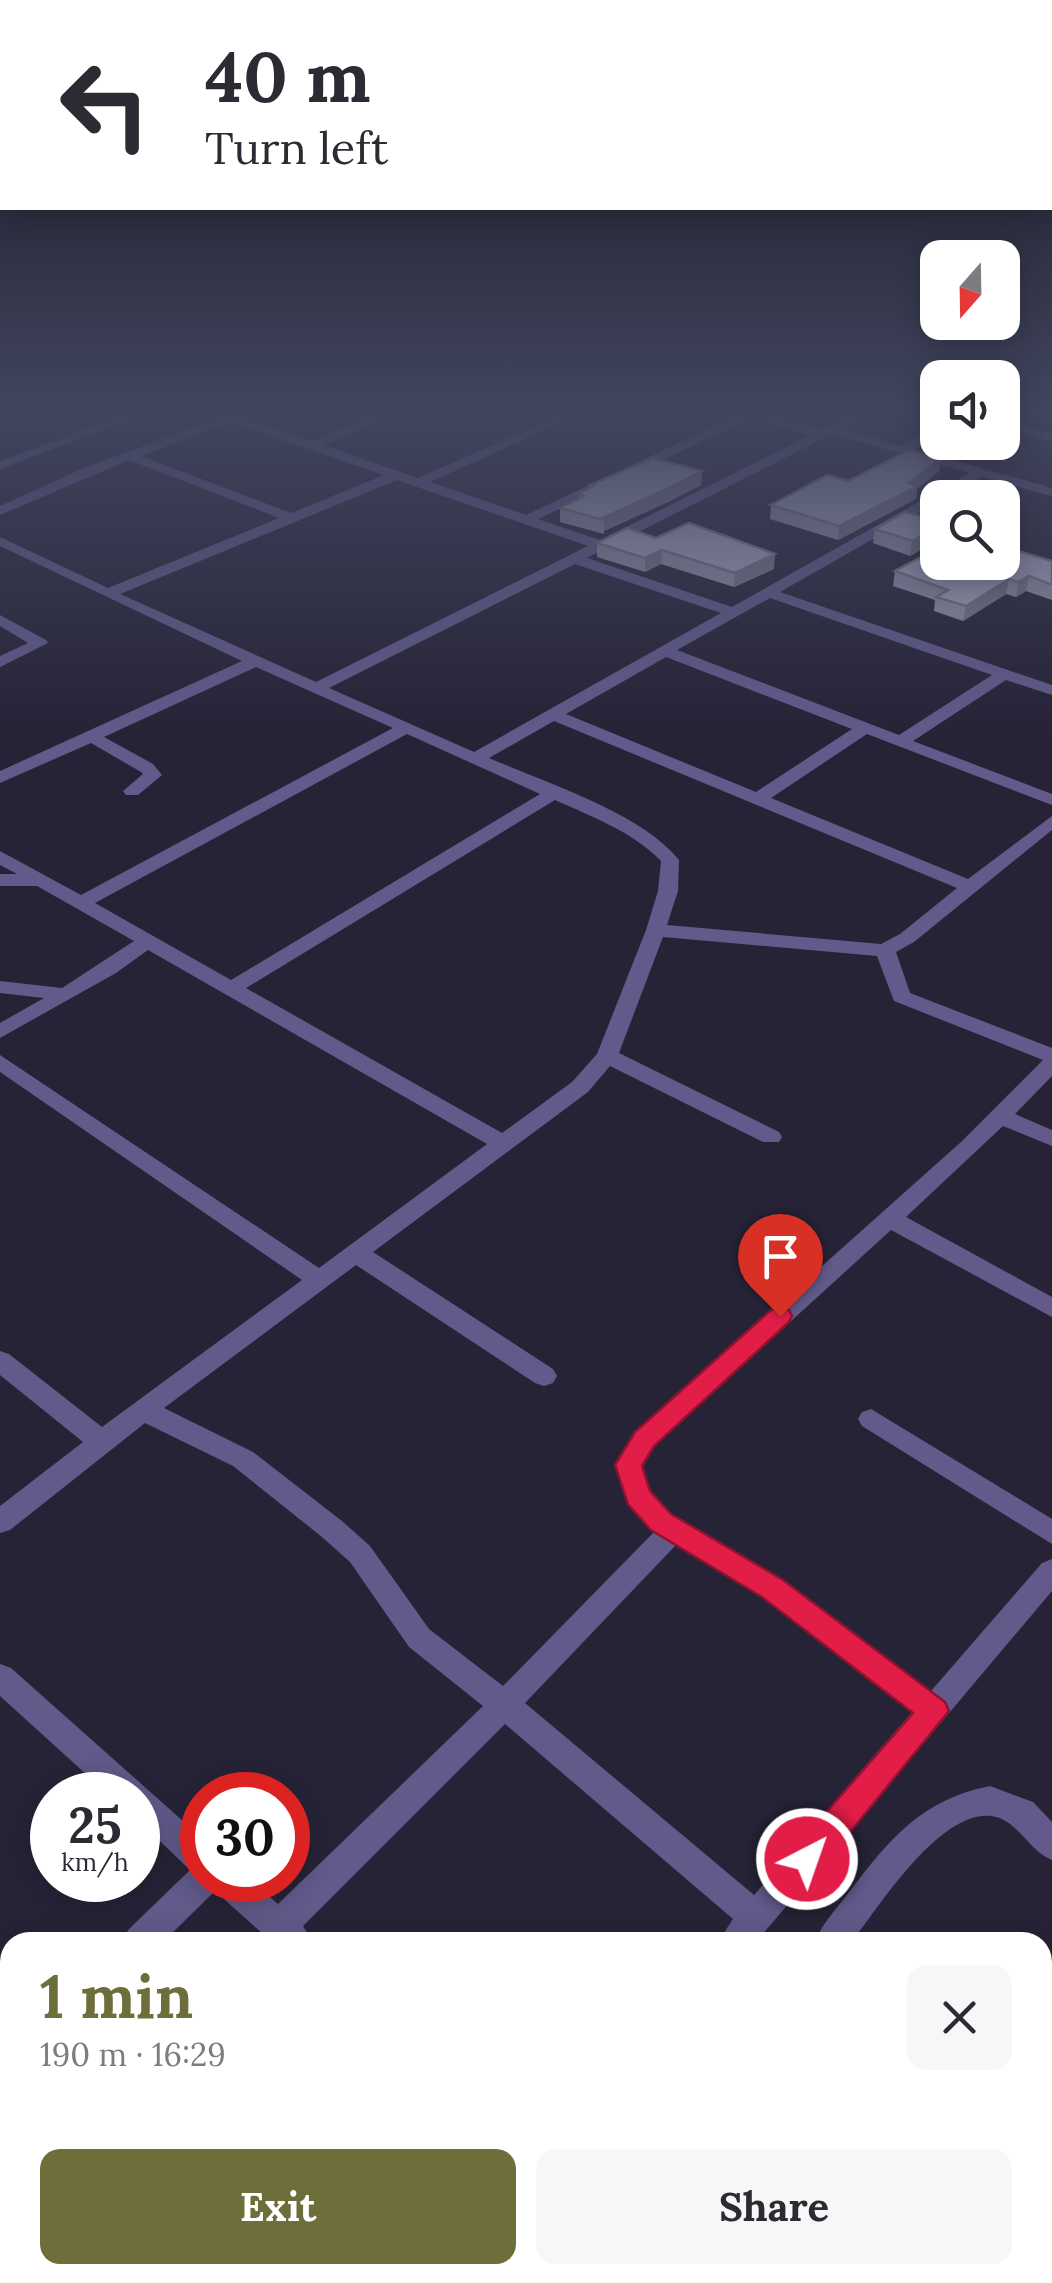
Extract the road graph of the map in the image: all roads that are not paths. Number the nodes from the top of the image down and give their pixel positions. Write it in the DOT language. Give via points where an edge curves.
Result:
graph roads {
  1 [pos="287,520"];
  2 [pos="526,520"];
  3 [pos="649,520"];
  4 [pos="896,520"];
  5 [pos="913,520"];
  6 [pos="920,522"];
  7 [pos="0,541"];
  8 [pos="599,544"];
  9 [pos="574,558"];
  10 [pos="768,592"];
  11 [pos="108,593"];
  12 [pos="732,612"];
  13 [pos="0,620"];
  14 [pos="664,652"];
  15 [pos="256,661"];
  16 [pos="0,662"];
  17 [pos="1004,674"];
  18 [pos="316,688"];
  19 [pos="1052,690"];
  20 [pos="555,715"];
  21 [pos="406,728"];
  22 [pos="864,728"];
  23 [pos="91,736"];
  24 [pos="900,742"];
  25 [pos="476,758"];
  26 [pos="0,778"];
  27 [pos="132,791"];
  28 [pos="554,793"];
  29 [pos="758,799"];
  30 [pos="1052,800"];
  31 [pos="1052,821"];
  32 [pos="0,857"];
  33 [pos="0,880"];
  34 [pos="41,880"];
  35 [pos="970,888"];
  36 [pos="82,904"];
  37 [pos="656,930"];
  38 [pos="147,941"];
  39 [pos="886,950"];
  40 [pos="0,988"];
  41 [pos="231,989"];
  42 [pos="63,994"];
  43 [pos="0,1032"];
  44 [pos="607,1056"];
  45 [pos="1052,1056"];
  46 [pos="0,1062"];
  47 [pos="1052,1064"];
  48 [pos="1000,1116"];
  49 [pos="771,1136"];
  50 [pos="1052,1139"];
  51 [pos="504,1144"];
  52 [pos="888,1218"];
  53 [pos="356,1253"];
  54 [pos="319,1280"];
  55 [pos="1052,1308"];
  56 [pos="0,1361"];
  57 [pos="544,1376"];
  58 [pos="143,1410"];
  59 [pos="871,1420"];
  60 [pos="102,1442"];
  61 [pos="0,1522"];
  62 [pos="673,1530"];
  63 [pos="1052,1533"];
  64 [pos="1052,1571"];
  65 [pos="0,1677"];
  66 [pos="504,1705"];
  67 [pos="934,1711"];
  68 [pos="106,1772"];
  69 [pos="160,1820"];
  70 [pos="180,1838"];
  71 [pos="1052,1844"];
  72 [pos="181,1902"];
  73 [pos="250,1902"];
  74 [pos="756,1918"];
  75 [pos="150,1932"];
  76 [pos="284,1932"];
  77 [pos="290,1932"];
  78 [pos="744,1932"];
  79 [pos="840,1932"];
  1 -- 11 [label="street"];
  2 -- 8 [label="street"];
  3 -- 8 [label="street"];
  4 -- 10 [label="street"];
  5 -- 6 [label="street"];
  7 -- 11 [label="street"];
  8 -- 9 [label="street"];
  9 -- 12 [label="street"];
  9 -- 18 [label="street"];
  10 -- 12 [label="street"];
  10 -- 17 [label="street"];
  11 -- 15 [label="street"];
  12 -- 14 [label="street"];
  13 -- 16 [label="street" via="40,643"];
  14 -- 20 [label="street"];
  14 -- 22 [label="street"];
  15 -- 18 [label="street"];
  15 -- 23 [label="street"];
  17 -- 19 [label="street"];
  17 -- 24 [label="street"];
  18 -- 21 [label="street"];
  20 -- 25 [label="street"];
  20 -- 29 [label="street"];
  21 -- 25 [label="street"];
  21 -- 36 [label="street"];
  22 -- 24 [label="street"];
  22 -- 29 [label="street"];
  23 -- 26 [label="street"];
  23 -- 27 [label="street" via="153,775"];
  24 -- 30 [label="street"];
  25 -- 28 [label="street"];
  28 -- 37 [label="street" via="620,822 670,860"];
  28 -- 41 [label="street"];
  29 -- 35 [label="street"];
  31 -- 35 [label="street"];
  32 -- 34 [label="street"];
  33 -- 34 [label="street"];
  34 -- 36 [label="street"];
  35 -- 39 [label="street"];
  36 -- 38 [label="street"];
  37 -- 39 [label="street"];
  37 -- 44 [label="street"];
  38 -- 41 [label="street"];
  38 -- 42 [label="street"];
  39 -- 45 [label="street" via="901,997"];
  40 -- 42 [label="street"];
  41 -- 51 [label="street"];
  42 -- 43 [label="street"];
  44 -- 49 [label="street"];
  44 -- 51 [label="street" via="580,1087"];
  46 -- 54 [label="street"];
  47 -- 48 [label="street"];
  48 -- 50 [label="street"];
  48 -- 52 [label="street"];
  51 -- 53 [label="street"];
  52 -- 55 [label="street"];
  52 -- 62 [label="street" via="645,1439 628,1465 638,1496"];
  53 -- 54 [label="street"];
  53 -- 57 [label="street"];
  54 -- 58 [label="street"];
  56 -- 60 [label="street"];
  58 -- 60 [label="street"];
  58 -- 66 [label="street" via="243,1459 332,1529 360,1554 419,1638"];
  59 -- 63 [label="street"];
  60 -- 61 [label="street"];
  62 -- 66 [label="street"];
  62 -- 67 [label="street" via="772,1588"];
  64 -- 67 [label="street"];
  65 -- 68 [label="street"];
  66 -- 74 [label="street"];
  66 -- 77 [label="street"];
  67 -- 74 [label="street"];
  69 -- 70 [label="street"];
  71 -- 79 [label="street" via="1014,1808 984,1800 949,1808 921,1828"];
  72 -- 75 [label="street"];
  73 -- 76 [label="street"];
  74 -- 78 [label="street"];
}
